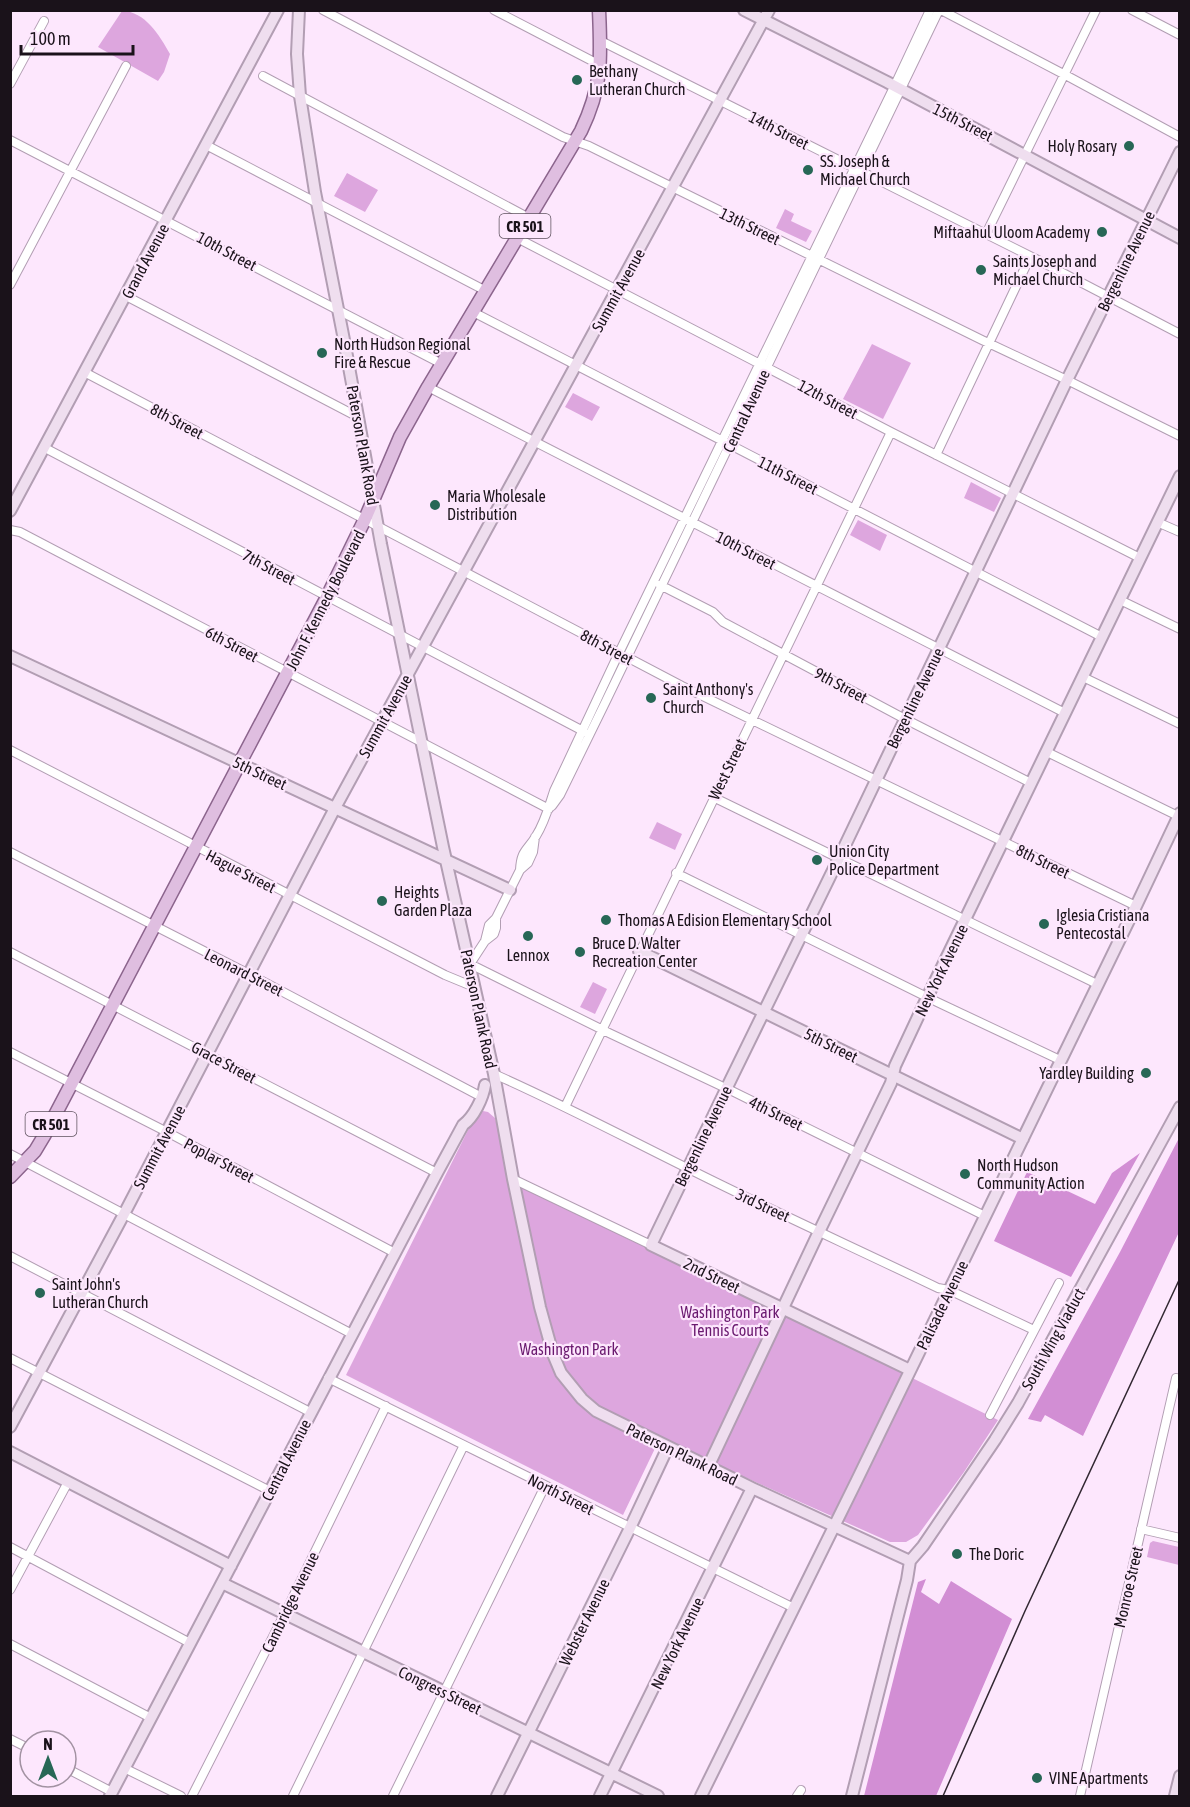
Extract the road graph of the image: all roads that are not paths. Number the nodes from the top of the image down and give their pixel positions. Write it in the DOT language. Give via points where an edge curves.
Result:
graph roads {
  1 [pos="278,10"];
  2 [pos="299,10"];
  3 [pos="323,10"];
  4 [pos="494,10"];
  5 [pos="607,10"];
  6 [pos="744,10"];
  7 [pos="930,10"];
  8 [pos="940,10"];
  9 [pos="1096,10"];
  10 [pos="1131,10"];
  11 [pos="766,15"];
  12 [pos="599,16"];
  13 [pos="44,21"];
  14 [pos="1179,35"];
  15 [pos="601,41"];
  16 [pos="600,65"];
  17 [pos="126,66"];
  18 [pos="1064,74"];
  19 [pos="263,76"];
  20 [pos="10,84"];
  21 [pos="898,89"];
  22 [pos="300,96"];
  23 [pos="720,100"];
  24 [pos="1179,137"];
  25 [pos="10,140"];
  26 [pos="575,142"];
  27 [pos="206,145"];
  28 [pos="1179,152"];
  29 [pos="1025,155"];
  30 [pos="858,171"];
  31 [pos="71,172"];
  32 [pos="673,188"];
  33 [pos="317,203"];
  34 [pos="529,218"];
  35 [pos="166,220"];
  36 [pos="1146,220"];
  37 [pos="986,234"];
  38 [pos="518,238"];
  39 [pos="1179,238"];
  40 [pos="1030,257"];
  41 [pos="816,258"];
  42 [pos="10,285"];
  43 [pos="617,290"];
  44 [pos="486,291"];
  45 [pos="126,296"];
  46 [pos="1108,297"];
  47 [pos="338,309"];
  48 [pos="473,312"];
  49 [pos="1179,334"];
  50 [pos="990,344"];
  51 [pos="442,364"];
  52 [pos="576,365"];
  53 [pos="763,365"];
  54 [pos="86,373"];
  55 [pos="1067,380"];
  56 [pos="428,387"];
  57 [pos="358,417"];
  58 [pos="891,432"];
  59 [pos="1179,436"];
  60 [pos="535,441"];
  61 [pos="726,443"];
  62 [pos="45,448"];
  63 [pos="936,455"];
  64 [pos="1179,476"];
  65 [pos="1013,494"];
  66 [pos="374,500"];
  67 [pos="853,508"];
  68 [pos="10,511"];
  69 [pos="365,519"];
  70 [pos="689,520"];
  71 [pos="1157,522"];
  72 [pos="378,526"];
  73 [pos="10,530"];
  74 [pos="1179,532"];
  75 [pos="1140,558"];
  76 [pos="465,572"];
  77 [pos="976,572"];
  78 [pos="658,584"];
  79 [pos="816,585"];
  80 [pos="327,597"];
  81 [pos="1120,600"];
  82 [pos="1179,629"];
  83 [pos="400,635"];
  84 [pos="1102,637"];
  85 [pos="423,646"];
  86 [pos="938,649"];
  87 [pos="620,653"];
  88 [pos="783,654"];
  89 [pos="10,656"];
  90 [pos="628,657"];
  91 [pos="288,674"];
  92 [pos="408,675"];
  93 [pos="1083,677"];
  94 [pos="1065,713"];
  95 [pos="752,719"];
  96 [pos="905,719"];
  97 [pos="382,723"];
  98 [pos="1179,724"];
  99 [pos="586,733"];
  100 [pos="423,744"];
  101 [pos="10,750"];
  102 [pos="1047,752"];
  103 [pos="240,763"];
  104 [pos="876,780"];
  105 [pos="1031,783"];
  106 [pos="713,797"];
  107 [pos="335,808"];
  108 [pos="549,809"];
  109 [pos="1179,814"];
  110 [pos="1003,842"];
  111 [pos="195,847"];
  112 [pos="10,852"];
  113 [pos="839,858"];
  114 [pos="446,860"];
  115 [pos="676,873"];
  116 [pos="510,890"];
  117 [pos="290,896"];
  118 [pos="1136,906"];
  119 [pos="965,921"];
  120 [pos="153,925"];
  121 [pos="801,935"];
  122 [pos="639,951"];
  123 [pos="10,952"];
  124 [pos="470,964"];
  125 [pos="249,974"];
  126 [pos="1097,984"];
  127 [pos="474,987"];
  128 [pos="928,997"];
  129 [pos="112,1005"];
  130 [pos="764,1011"];
  131 [pos="602,1030"];
  132 [pos="10,1052"];
  133 [pos="208,1053"];
  134 [pos="1060,1060"];
  135 [pos="494,1074"];
  136 [pos="893,1076"];
  137 [pos="72,1083"];
  138 [pos="485,1085"];
  139 [pos="726,1088"];
  140 [pos="476,1094"];
  141 [pos="564,1107"];
  142 [pos="1179,1107"];
  143 [pos="473,1112"];
  144 [pos="501,1112"];
  145 [pos="463,1125"];
  146 [pos="167,1132"];
  147 [pos="1023,1139"];
  148 [pos="10,1154"];
  149 [pos="857,1154"];
  150 [pos="26,1162"];
  151 [pos="688,1168"];
  152 [pos="437,1173"];
  153 [pos="10,1178"];
  154 [pos="513,1179"];
  155 [pos="124,1214"];
  156 [pos="986,1216"];
  157 [pos="819,1232"];
  158 [pos="651,1245"];
  159 [pos="395,1253"];
  160 [pos="10,1256"];
  161 [pos="1059,1283"];
  162 [pos="949,1290"];
  163 [pos="81,1293"];
  164 [pos="783,1309"];
  165 [pos="1034,1330"];
  166 [pos="352,1334"];
  167 [pos="10,1358"];
  168 [pos="910,1370"];
  169 [pos="39,1373"];
  170 [pos="328,1378"];
  171 [pos="1178,1379"];
  172 [pos="386,1406"];
  173 [pos="310,1412"];
  174 [pos="990,1415"];
  175 [pos="10,1427"];
  176 [pos="464,1445"];
  177 [pos="668,1447"];
  178 [pos="10,1452"];
  179 [pos="708,1467"];
  180 [pos="68,1482"];
  181 [pos="545,1486"];
  182 [pos="752,1488"];
  183 [pos="270,1491"];
  184 [pos="834,1526"];
  185 [pos="630,1528"];
  186 [pos="1141,1529"];
  187 [pos="1179,1538"];
  188 [pos="10,1547"];
  189 [pos="29,1556"];
  190 [pos="910,1561"];
  191 [pos="231,1566"];
  192 [pos="713,1569"];
  193 [pos="222,1583"];
  194 [pos="10,1590"];
  195 [pos="794,1608"];
  196 [pos="284,1614"];
  197 [pos="190,1643"];
  198 [pos="10,1644"];
  199 [pos="363,1653"];
  200 [pos="444,1692"];
  201 [pos="151,1718"];
  202 [pos="529,1733"];
  203 [pos="124,1768"];
  204 [pos="612,1774"];
  205 [pos="78,1775"];
  206 [pos="1179,1776"];
  207 [pos="111,1794"];
  208 [pos="181,1797"];
  209 [pos="192,1797"];
  210 [pos="293,1797"];
  211 [pos="393,1797"];
  212 [pos="497,1797"];
  213 [pos="600,1797"];
  214 [pos="658,1797"];
  215 [pos="701,1797"];
  216 [pos="852,1797"];
  217 [pos="1080,1797"];
  218 [pos="1174,1797"];
  1 -- 27 [label="street, Grand Avenue"];
  2 -- 22 [label="street, Paterson Plank Road"];
  3 -- 26 [label="street, 13th Street"];
  4 -- 16 [label="street"];
  5 -- 12 [label="street"];
  6 -- 11 [label="street, 15th Street"];
  7 -- 21 [label="street, Central Avenue"];
  8 -- 18 [label="street"];
  8 -- 21 [label="street, Central Avenue"];
  9 -- 18 [label="street"];
  10 -- 14 [label="street"];
  11 -- 21 [label="street, 15th Street"];
  11 -- 23 [label="street, Summit Avenue"];
  12 -- 15 [label="main road, John F. Kennedy Boulevard / CR 501"];
  13 -- 20 [label="street"];
  15 -- 16 [label="main road, John F. Kennedy Boulevard / CR 501"];
  15 -- 23 [label="street, 14th Street"];
  16 -- 26 [label="main road, John F. Kennedy Boulevard / CR 501" via="592,105"];
  17 -- 31 [label="street"];
  18 -- 24 [label="street"];
  18 -- 29 [label="street"];
  19 -- 22 [label="street"];
  21 -- 29 [label="street, 15th Street"];
  21 -- 30 [label="street, Central Avenue"];
  22 -- 33 [label="street, Paterson Plank Road"];
  22 -- 34 [label="street"];
  23 -- 30 [label="street, 14th Street"];
  23 -- 32 [label="street, Summit Avenue"];
  25 -- 31 [label="street, 10th Street"];
  26 -- 32 [label="street, 13th Street"];
  26 -- 34 [label="main road, John F. Kennedy Boulevard / CR 501"];
  27 -- 33 [label="street"];
  27 -- 35 [label="street, Grand Avenue"];
  28 -- 36 [label="street, Bergenline Avenue"];
  29 -- 36 [label="street, 15th Street"];
  29 -- 37 [label="street"];
  30 -- 37 [label="street, 14th Street"];
  30 -- 41 [label="street, Central Avenue"];
  31 -- 35 [label="street, 10th Street"];
  31 -- 42 [label="street"];
  32 -- 41 [label="street, 13th Street"];
  32 -- 43 [label="street, Summit Avenue"];
  33 -- 44 [label="street"];
  33 -- 47 [label="street, Paterson Plank Road"];
  34 -- 38 [label="main road, John F. Kennedy Boulevard / CR 501"];
  35 -- 45 [label="street, Grand Avenue"];
  35 -- 47 [label="street, 10th Street"];
  36 -- 39 [label="street, 15th Street"];
  36 -- 46 [label="street, Bergenline Avenue"];
  37 -- 40 [label="street, 14th Street"];
  38 -- 43 [label="street, 12th Street"];
  38 -- 44 [label="main road, John F. Kennedy Boulevard / CR 501"];
  40 -- 46 [label="street, 14th Street"];
  40 -- 50 [label="street"];
  41 -- 50 [label="street, 13th Street"];
  41 -- 53 [label="street, Central Avenue"];
  43 -- 52 [label="street, Summit Avenue"];
  43 -- 53 [label="street, 12th Street"];
  44 -- 48 [label="main road, John F. Kennedy Boulevard / CR 501"];
  45 -- 54 [label="street, Grand Avenue"];
  45 -- 57 [label="street"];
  46 -- 49 [label="street, 14th Street"];
  46 -- 55 [label="street, Bergenline Avenue"];
  47 -- 51 [label="street, 10th Street"];
  47 -- 57 [label="street, Paterson Plank Road"];
  48 -- 51 [label="main road, John F. Kennedy Boulevard / CR 501"];
  48 -- 52 [label="street, 11th Street"];
  50 -- 55 [label="street, 13th Street"];
  50 -- 63 [label="street"];
  51 -- 56 [label="main road, John F. Kennedy Boulevard / CR 501"];
  52 -- 60 [label="street, Summit Avenue"];
  52 -- 61 [label="street, 11th Street"];
  53 -- 58 [label="street, 12th Street"];
  53 -- 61 [label="street, Central Avenue"];
  54 -- 62 [label="street, Grand Avenue"];
  54 -- 69 [label="street, 8th Street"];
  55 -- 59 [label="street, 13th Street"];
  55 -- 65 [label="street, Bergenline Avenue"];
  56 -- 60 [label="street, 10th Street"];
  56 -- 66 [label="main road, John F. Kennedy Boulevard / CR 501" via="400,437"];
  57 -- 66 [label="street, Paterson Plank Road"];
  58 -- 63 [label="street, 12th Street"];
  58 -- 67 [label="street, West Street"];
  60 -- 70 [label="street, 10th Street"];
  60 -- 76 [label="street, Summit Avenue"];
  61 -- 67 [label="street, 11th Street"];
  61 -- 70 [label="street, Central Avenue"];
  62 -- 68 [label="street, Grand Avenue"];
  62 -- 80 [label="street, 7th Street"];
  63 -- 65 [label="street, 12th Street"];
  64 -- 71 [label="street, New York Avenue"];
  65 -- 75 [label="street, 12th Street"];
  65 -- 77 [label="street, Bergenline Avenue"];
  66 -- 69 [label="main road, John F. Kennedy Boulevard / CR 501"];
  66 -- 72 [label="street, Paterson Plank Road"];
  67 -- 77 [label="street, 11th Street"];
  67 -- 79 [label="street, West Street"];
  69 -- 72 [label="street, 8th Street"];
  69 -- 80 [label="main road, John F. Kennedy Boulevard / CR 501"];
  70 -- 78 [label="street, Central Avenue"];
  70 -- 79 [label="street, 10th Street"];
  71 -- 74 [label="street"];
  71 -- 75 [label="street, New York Avenue"];
  72 -- 76 [label="street, 8th Street"];
  72 -- 83 [label="street, Paterson Plank Road"];
  73 -- 91 [label="street, 6th Street"];
  75 -- 81 [label="street, New York Avenue"];
  76 -- 85 [label="street, Summit Avenue"];
  76 -- 87 [label="street, 8th Street"];
  77 -- 84 [label="street, 11th Street"];
  77 -- 86 [label="street, Bergenline Avenue"];
  78 -- 87 [label="street, Central Avenue"];
  78 -- 88 [label="street, 9th Street"];
  78 -- 90 [label="street, Central Avenue"];
  79 -- 86 [label="street, 10th Street"];
  79 -- 88 [label="street, West Street"];
  80 -- 83 [label="street, 7th Street"];
  80 -- 91 [label="main road, John F. Kennedy Boulevard / CR 501"];
  81 -- 82 [label="street"];
  81 -- 84 [label="street, New York Avenue"];
  83 -- 85 [label="street, 7th Street"];
  83 -- 92 [label="street, Paterson Plank Road"];
  84 -- 93 [label="street, New York Avenue"];
  85 -- 92 [label="street, Summit Avenue"];
  85 -- 99 [label="street, 7th Street"];
  86 -- 94 [label="street, 10th Street"];
  86 -- 96 [label="street, Bergenline Avenue"];
  87 -- 90 [label="street, 8th Street"];
  87 -- 99 [label="street, Central Avenue"];
  88 -- 95 [label="street, West Street"];
  88 -- 96 [label="street, 9th Street"];
  89 -- 103 [label="street, 5th Street"];
  90 -- 95 [label="street, 8th Street"];
  90 -- 99 [label="street, Central Avenue"];
  91 -- 97 [label="street, 6th Street"];
  91 -- 103 [label="main road, John F. Kennedy Boulevard / CR 501"];
  92 -- 97 [label="street, Summit Avenue"];
  92 -- 100 [label="street, Paterson Plank Road"];
  93 -- 94 [label="street, New York Avenue"];
  93 -- 98 [label="street"];
  94 -- 102 [label="street, New York Avenue"];
  95 -- 104 [label="street, 8th Street"];
  95 -- 106 [label="street, West Street"];
  96 -- 104 [label="street, Bergenline Avenue"];
  96 -- 105 [label="street, 9th Street"];
  97 -- 100 [label="street, 6th Street"];
  97 -- 107 [label="street, Summit Avenue"];
  99 -- 108 [label="street, Central Avenue" via="560,795"];
  100 -- 108 [label="street, 6th Street"];
  100 -- 114 [label="street, Paterson Plank Road"];
  101 -- 111 [label="street, Hague Street"];
  102 -- 105 [label="street, New York Avenue"];
  102 -- 109 [label="street"];
  103 -- 107 [label="street, 5th Street"];
  103 -- 111 [label="main road, John F. Kennedy Boulevard / CR 501"];
  104 -- 110 [label="street, 8th Street"];
  104 -- 113 [label="street, Bergenline Avenue"];
  105 -- 110 [label="street, New York Avenue"];
  106 -- 113 [label="street"];
  106 -- 115 [label="street, West Street"];
  107 -- 114 [label="street, 5th Street"];
  107 -- 117 [label="street, Summit Avenue"];
  108 -- 116 [label="street, Central Avenue" via="528,863"];
  109 -- 118 [label="street, Palisade Avenue"];
  110 -- 118 [label="street, 8th Street"];
  110 -- 119 [label="street, New York Avenue"];
  111 -- 117 [label="street, Hague Street"];
  111 -- 120 [label="main road, John F. Kennedy Boulevard / CR 501"];
  112 -- 120 [label="street, Leonard Street"];
  113 -- 119 [label="street"];
  113 -- 121 [label="street, Bergenline Avenue"];
  114 -- 116 [label="street, 5th Street"];
  114 -- 124 [label="street, Paterson Plank Road"];
  115 -- 121 [label="street"];
  115 -- 122 [label="street, West Street"];
  116 -- 124 [label="street, Central Avenue" via="496,918 494,934"];
  117 -- 125 [label="street, Summit Avenue"];
  117 -- 127 [label="street, Hague Street"];
  118 -- 126 [label="street, Palisade Avenue"];
  119 -- 126 [label="street"];
  119 -- 128 [label="street, New York Avenue"];
  120 -- 125 [label="street, Leonard Street"];
  120 -- 129 [label="main road, John F. Kennedy Boulevard / CR 501"];
  121 -- 128 [label="street"];
  121 -- 130 [label="street, Bergenline Avenue"];
  122 -- 130 [label="street, 5th Street"];
  122 -- 131 [label="street, West Street"];
  123 -- 129 [label="street, Grace Street"];
  124 -- 127 [label="street, Paterson Plank Road"];
  124 -- 131 [label="street, 4th Street"];
  125 -- 133 [label="street, Summit Avenue"];
  125 -- 140 [label="street, Leonard Street"];
  126 -- 134 [label="street, Palisade Avenue"];
  127 -- 135 [label="street, Paterson Plank Road"];
  128 -- 134 [label="street"];
  128 -- 136 [label="street, New York Avenue"];
  129 -- 133 [label="street, Grace Street"];
  129 -- 137 [label="main road, John F. Kennedy Boulevard / CR 501"];
  130 -- 136 [label="street, 5th Street"];
  130 -- 139 [label="street, Bergenline Avenue"];
  131 -- 139 [label="street, 4th Street"];
  131 -- 141 [label="street, West Street"];
  132 -- 137 [label="street, Poplar Street"];
  133 -- 146 [label="street, Summit Avenue"];
  133 -- 152 [label="street, Grace Street"];
  134 -- 147 [label="street, Palisade Avenue"];
  135 -- 138 [label="street, Central Avenue"];
  135 -- 141 [label="street, 3rd Street"];
  135 -- 144 [label="street, Paterson Plank Road"];
  136 -- 147 [label="street, 5th Street"];
  136 -- 149 [label="street, New York Avenue"];
  137 -- 146 [label="street, Poplar Street"];
  137 -- 150 [label="main road, John F. Kennedy Boulevard / CR 501"];
  138 -- 140 [label="street, Central Avenue"];
  138 -- 143 [label="street, Central Avenue"];
  139 -- 149 [label="street, 4th Street"];
  139 -- 151 [label="street, Bergenline Avenue"];
  140 -- 145 [label="street, Central Avenue"];
  141 -- 151 [label="street, 3rd Street"];
  142 -- 190 [label="street, South Wing Viaduct" via="1018,1403"];
  143 -- 144 [label="street" via="479,1108"];
  143 -- 145 [label="street, Central Avenue"];
  144 -- 154 [label="street, Paterson Plank Road"];
  145 -- 152 [label="street, Central Avenue"];
  146 -- 155 [label="street, Summit Avenue"];
  146 -- 159 [label="street, Poplar Street"];
  147 -- 156 [label="street, Palisade Avenue"];
  148 -- 150 [label="street"];
  149 -- 156 [label="street, 4th Street"];
  149 -- 157 [label="street, New York Avenue"];
  150 -- 153 [label="main road, John F. Kennedy Boulevard / CR 501"];
  150 -- 155 [label="street"];
  151 -- 157 [label="street, 3rd Street"];
  151 -- 158 [label="street, Bergenline Avenue"];
  152 -- 159 [label="street, Central Avenue"];
  154 -- 158 [label="street, 2nd Street"];
  154 -- 177 [label="street, Paterson Plank Road" via="546,1332 561,1373 596,1411"];
  155 -- 163 [label="street, Summit Avenue"];
  155 -- 166 [label="street"];
  156 -- 162 [label="street, Palisade Avenue"];
  157 -- 162 [label="street, 3rd Street"];
  157 -- 164 [label="street, New York Avenue"];
  158 -- 164 [label="street, 2nd Street"];
  159 -- 166 [label="street, Central Avenue"];
  160 -- 163 [label="street"];
  161 -- 165 [label="street"];
  162 -- 165 [label="street, 3rd Street"];
  162 -- 168 [label="street, Palisade Avenue"];
  163 -- 169 [label="street, Summit Avenue"];
  163 -- 173 [label="street"];
  164 -- 168 [label="street, 2nd Street"];
  164 -- 179 [label="street, New York Avenue"];
  165 -- 174 [label="street"];
  166 -- 170 [label="street, Central Avenue"];
  167 -- 169 [label="street"];
  168 -- 184 [label="street, Palisade Avenue"];
  169 -- 175 [label="street, Summit Avenue"];
  169 -- 183 [label="street"];
  170 -- 172 [label="street, North Street"];
  170 -- 173 [label="street, Central Avenue"];
  171 -- 186 [label="street, Monroe Street"];
  172 -- 176 [label="street, North Street"];
  172 -- 196 [label="street, Cambridge Avenue"];
  173 -- 183 [label="street, Central Avenue"];
  176 -- 181 [label="street, North Street"];
  176 -- 199 [label="street"];
  177 -- 179 [label="street, Paterson Plank Road"];
  177 -- 185 [label="street, Webster Avenue"];
  178 -- 180 [label="street"];
  179 -- 182 [label="street, Paterson Plank Road"];
  180 -- 189 [label="street"];
  180 -- 191 [label="street"];
  181 -- 185 [label="street, North Street"];
  181 -- 200 [label="street"];
  182 -- 184 [label="street, Paterson Plank Road"];
  182 -- 192 [label="street, New York Avenue"];
  183 -- 191 [label="street, Central Avenue"];
  184 -- 190 [label="street, Paterson Plank Road"];
  184 -- 195 [label="street, Palisade Avenue"];
  185 -- 192 [label="street, North Street"];
  185 -- 202 [label="street, Webster Avenue"];
  186 -- 187 [label="street"];
  186 -- 217 [label="street, Monroe Street"];
  188 -- 189 [label="street"];
  189 -- 194 [label="street"];
  189 -- 197 [label="street"];
  190 -- 216 [label="street"];
  191 -- 193 [label="street, Central Avenue"];
  192 -- 195 [label="street, North Street"];
  192 -- 204 [label="street, New York Avenue"];
  193 -- 196 [label="street, Congress Street"];
  193 -- 197 [label="street, Central Avenue"];
  195 -- 215 [label="street, Palisade Avenue"];
  196 -- 199 [label="street, Congress Street"];
  196 -- 209 [label="street, Cambridge Avenue"];
  197 -- 201 [label="street, Central Avenue"];
  198 -- 201 [label="street"];
  199 -- 200 [label="street, Congress Street"];
  199 -- 210 [label="street"];
  200 -- 202 [label="street, Congress Street"];
  200 -- 211 [label="street"];
  201 -- 203 [label="street, Central Avenue"];
  202 -- 204 [label="street, Congress Street"];
  202 -- 212 [label="street, Webster Avenue"];
  203 -- 207 [label="street, Central Avenue"];
  203 -- 208 [label="street"];
  204 -- 213 [label="street, New York Avenue"];
  204 -- 214 [label="street, Congress Street"];
  205 -- 207 [label="street"];
  206 -- 218 [label="street"];
}
